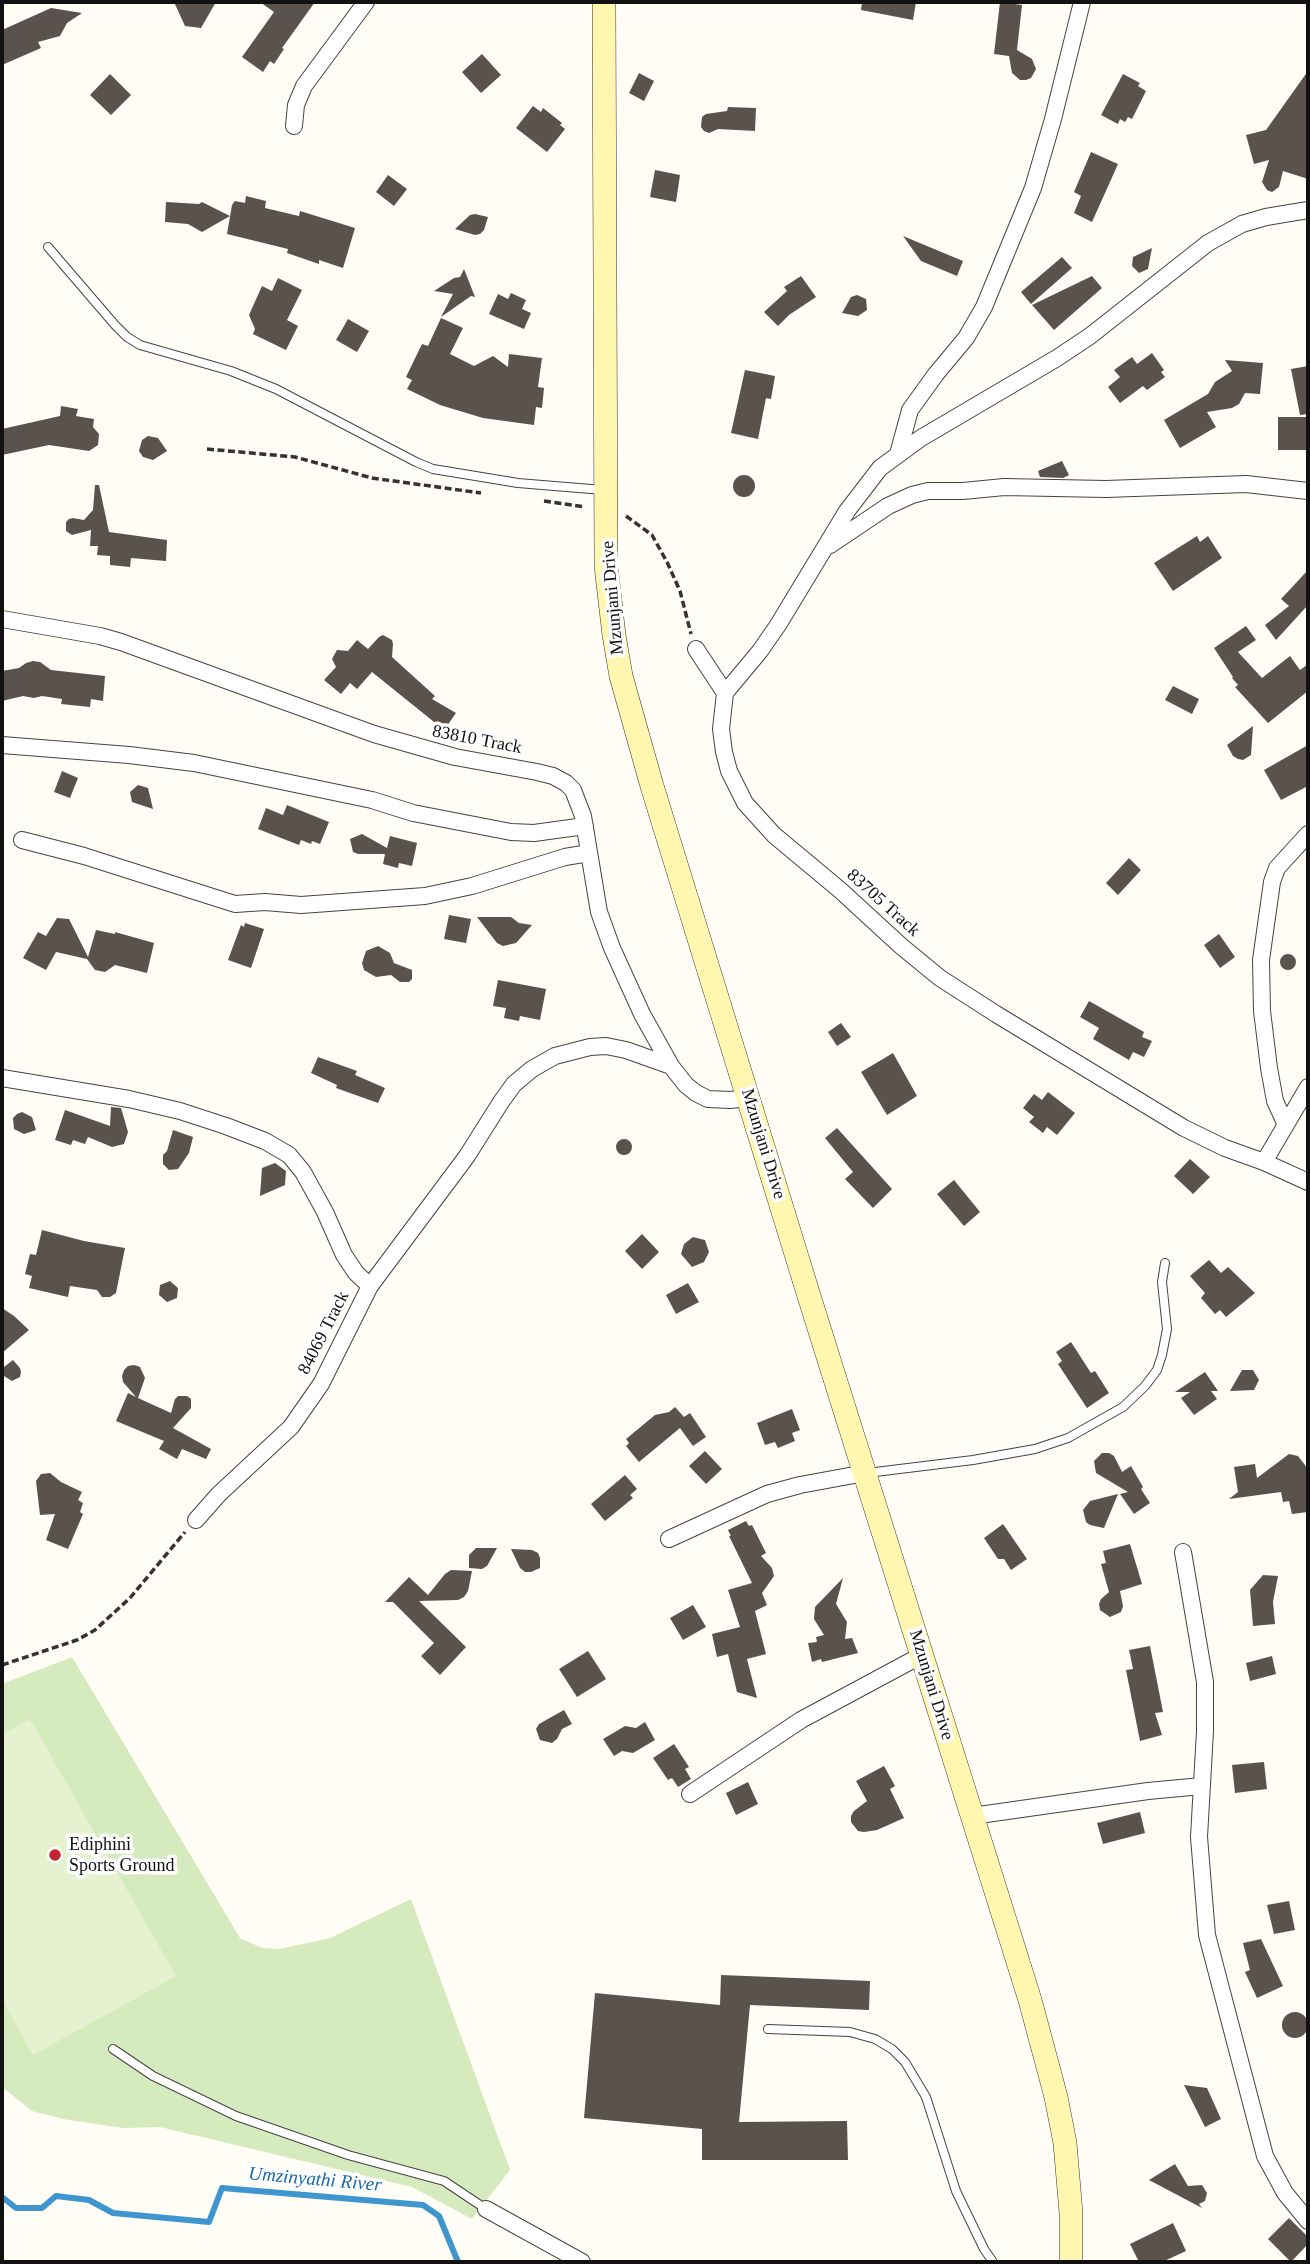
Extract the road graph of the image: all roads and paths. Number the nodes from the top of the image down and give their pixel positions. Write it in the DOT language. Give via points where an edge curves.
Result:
graph roads {
  1 [pos="366,2"];
  2 [pos="604,2"];
  3 [pos="1082,2"];
  4 [pos="293,126"];
  5 [pos="1308,210"];
  6 [pos="48,247"];
  7 [pos="207,449"];
  8 [pos="898,454"];
  9 [pos="1308,491"];
  10 [pos="484,494"];
  11 [pos="606,500"];
  12 [pos="538,501"];
  13 [pos="822,551"];
  14 [pos="2,619"];
  15 [pos="696,649"];
  16 [pos="725,692"];
  17 [pos="2,745"];
  18 [pos="585,826"];
  19 [pos="1308,834"];
  20 [pos="22,840"];
  21 [pos="589,853"];
  22 [pos="671,1066"];
  23 [pos="2,1079"];
  24 [pos="1308,1087"];
  25 [pos="749,1097"];
  26 [pos="1286,1125"];
  27 [pos="1264,1162"];
  28 [pos="1308,1166"];
  29 [pos="1291,1173"];
  30 [pos="1308,1182"];
  31 [pos="1165,1263"];
  32 [pos="370,1286"];
  33 [pos="865,1474"];
  34 [pos="196,1520"];
  35 [pos="669,1539"];
  36 [pos="1183,1552"];
  37 [pos="922,1655"];
  38 [pos="2,1665"];
  39 [pos="1202,1786"];
  40 [pos="690,1794"];
  41 [pos="972,1816"];
  42 [pos="768,2029"];
  43 [pos="113,2049"];
  44 [pos="486,2208"];
  45 [pos="1308,2221"];
  46 [pos="582,2262"];
  47 [pos="993,2262"];
  48 [pos="1070,2262"];
  1 -- 4 [label="street" via="304,86"];
  2 -- 11 [label="main road, Mzunjani Drive"];
  3 -- 8 [label="street" via="1033,188 984,307 911,411"];
  5 -- 8 [label="street" via="1242,224 1208,243 1090,336"];
  6 -- 11 [label="lane" via="127,337 140,345 276,389 433,469"];
  7 -- 10 [label="path" via="295,457 372,478"];
  8 -- 13 [label="street" via="863,487"];
  9 -- 13 [label="street" via="1246,484 928,491 888,506"];
  11 -- 12 [label="path"];
  11 -- 15 [label="path" via="652,535 680,591"];
  11 -- 25 [label="main road, Mzunjani Drive" via="609,597 621,676"];
  13 -- 16 [label="street" via="778,625"];
  14 -- 18 [label="street, 83810 Track" via="111,639 385,738 553,776 573,790"];
  15 -- 16 [label="street"];
  16 -- 27 [label="street, 83705 Track" via="724,752 746,803 774,835 901,946 940,978 1110,1085 1184,1128"];
  17 -- 18 [label="street" via="194,763 511,832 534,834"];
  18 -- 21 [label="street, 83810 Track"];
  19 -- 26 [label="street" via="1277,868 1261,960 1269,1068 1275,1101"];
  20 -- 21 [label="street" via="235,904 425,897"];
  21 -- 22 [label="street, 83810 Track" via="612,948"];
  22 -- 25 [label="street, 83810 Track" via="687,1085 708,1099"];
  22 -- 32 [label="street, 84069 Track" via="606,1046 573,1050 532,1069 514,1084 467,1156"];
  23 -- 32 [label="street" via="154,1105 265,1141 289,1155 303,1172 344,1255"];
  24 -- 26 [label="street"];
  25 -- 33 [label="main road, Mzunjani Drive"];
  26 -- 27 [label="street"];
  27 -- 29 [label="street, 83705 Track"];
  28 -- 29 [label="street"];
  29 -- 30 [label="street, 83705 Track"];
  31 -- 33 [label="lane" via="1162,1282 1167,1329 1157,1370 1124,1407 1068,1438 1035,1448"];
  32 -- 34 [label="street, 84069 Track" via="321,1384 291,1427"];
  33 -- 35 [label="street" via="767,1494"];
  33 -- 37 [label="main road, Mzunjani Drive"];
  34 -- 38 [label="path" via="130,1598 95,1630"];
  36 -- 39 [label="street" via="1205,1682"];
  37 -- 40 [label="street" via="801,1720"];
  37 -- 41 [label="main road, Mzunjani Drive"];
  39 -- 41 [label="street"];
  39 -- 45 [label="street" via="1199,1838 1207,1935 1265,2156 1285,2193"];
  41 -- 48 [label="main road, Mzunjani Drive" via="1056,2097 1070,2180"];
  42 -- 47 [label="lane" via="850,2032 875,2039 905,2062 926,2097 956,2191"];
  43 -- 44 [label="lane" via="153,2076 236,2116 348,2155 444,2181"];
  44 -- 46 [label="street"];
}
